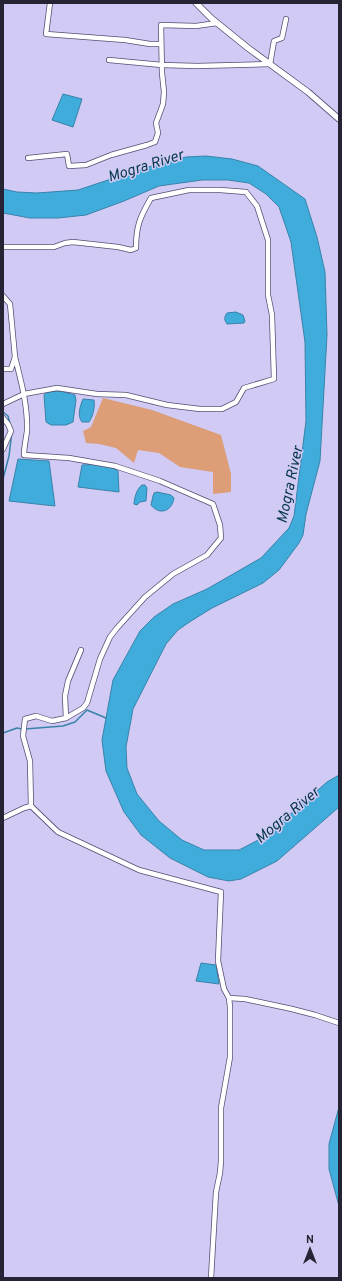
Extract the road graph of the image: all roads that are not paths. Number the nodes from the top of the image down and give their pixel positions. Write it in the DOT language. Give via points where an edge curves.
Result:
graph roads {
  1 [pos="50,3"];
  2 [pos="196,3"];
  3 [pos="286,19"];
  4 [pos="217,23"];
  5 [pos="161,44"];
  6 [pos="110,60"];
  7 [pos="270,64"];
  8 [pos="162,65"];
  9 [pos="339,119"];
  10 [pos="28,158"];
  11 [pos="3,247"];
  12 [pos="3,296"];
  13 [pos="15,357"];
  14 [pos="3,369"];
  15 [pos="24,394"];
  16 [pos="3,404"];
  17 [pos="3,418"];
  18 [pos="3,449"];
  19 [pos="81,650"];
  20 [pos="66,718"];
  21 [pos="31,806"];
  22 [pos="3,818"];
  23 [pos="229,998"];
  24 [pos="339,1023"];
  25 [pos="211,1278"];
  1 -- 5 [label="street" via="46,34"];
  2 -- 4 [label="street"];
  3 -- 7 [label="street" via="282,38 274,41"];
  4 -- 5 [label="street" via="196,26 161,25"];
  4 -- 7 [label="street"];
  5 -- 8 [label="street"];
  6 -- 8 [label="street"];
  7 -- 8 [label="street"];
  7 -- 9 [label="street"];
  8 -- 10 [label="street" via="163,104 156,123 158,133 155,142 86,165 69,166 67,154"];
  11 -- 15 [label="street" via="54,247 65,243 83,242 131,250 136,248 140,217 151,198 189,190 246,192 257,206 268,240 268,295 272,315 274,378 244,388 236,402 222,409 200,409 167,405 126,395 57,388"];
  12 -- 13 [label="street" via="10,304"];
  13 -- 14 [label="street" via="11,369"];
  13 -- 15 [label="street"];
  15 -- 16 [label="street"];
  15 -- 20 [label="street" via="27,430 24,455 96,462 160,481 213,504 220,525 221,538 207,555 173,574 145,598 117,628 100,659 87,703"];
  17 -- 18 [label="street" via="11,431"];
  19 -- 20 [label="street" via="68,680 65,696"];
  20 -- 21 [label="street" via="52,721 36,716 24,718 23,736 30,761"];
  21 -- 22 [label="street"];
  21 -- 23 [label="street" via="58,832 139,870 221,892 218,961 224,989"];
  23 -- 24 [label="street" via="245,998"];
  23 -- 25 [label="street" via="230,1056 221,1108 221,1161 216,1192"];
}
